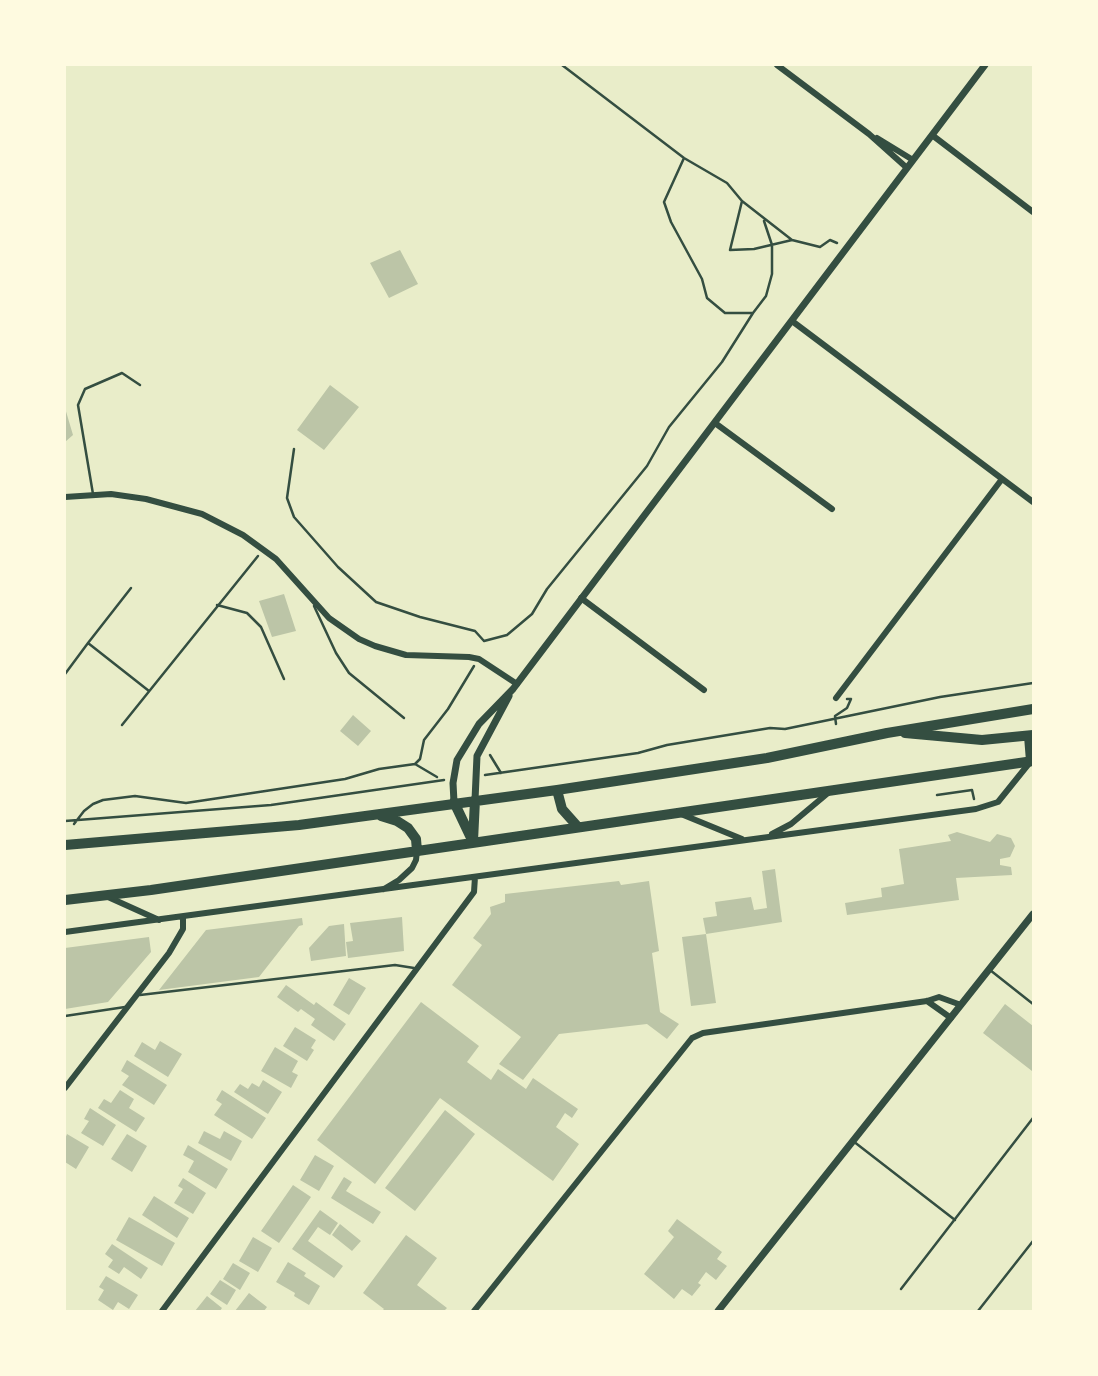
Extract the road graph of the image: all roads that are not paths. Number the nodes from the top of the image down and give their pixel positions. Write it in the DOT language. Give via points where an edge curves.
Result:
graph roads {
  1 [pos="777,65"];
  2 [pos="985,65"];
  3 [pos="869,134"];
  4 [pos="932,135"];
  5 [pos="913,160"];
  6 [pos="907,168"];
  7 [pos="1033,212"];
  8 [pos="792,321"];
  9 [pos="140,385"];
  10 [pos="715,423"];
  11 [pos="1002,479"];
  12 [pos="93,494"];
  13 [pos="65,497"];
  14 [pos="1033,502"];
  15 [pos="832,509"];
  16 [pos="309,596"];
  17 [pos="581,598"];
  18 [pos="515,686"];
  19 [pos="704,690"];
  20 [pos="836,698"];
  21 [pos="1033,709"];
  22 [pos="404,718"];
  23 [pos="893,732"];
  24 [pos="1031,735"];
  25 [pos="1032,761"];
  26 [pos="557,789"];
  27 [pos="832,790"];
  28 [pos="475,800"];
  29 [pos="454,802"];
  30 [pos="677,813"];
  31 [pos="371,814"];
  32 [pos="578,827"];
  33 [pos="766,837"];
  34 [pos="751,840"];
  35 [pos="473,842"];
  36 [pos="65,845"];
  37 [pos="417,851"];
  38 [pos="475,877"];
  39 [pos="382,891"];
  40 [pos="100,895"];
  41 [pos="65,900"];
  42 [pos="1033,914"];
  43 [pos="183,917"];
  44 [pos="160,920"];
  45 [pos="65,932"];
  46 [pos="418,969"];
  47 [pos="990,970"];
  48 [pos="136,995"];
  49 [pos="927,1001"];
  50 [pos="1033,1004"];
  51 [pos="961,1005"];
  52 [pos="128,1006"];
  53 [pos="65,1016"];
  54 [pos="951,1018"];
  55 [pos="65,1088"];
  56 [pos="1033,1118"];
  57 [pos="853,1141"];
  58 [pos="955,1220"];
  59 [pos="1033,1241"];
  60 [pos="901,1289"];
  61 [pos="162,1311"];
  62 [pos="474,1311"];
  63 [pos="718,1311"];
  64 [pos="978,1311"];
  1 -- 3 [label="street"];
  2 -- 4 [label="street"];
  3 -- 5 [label="street"];
  3 -- 6 [label="street"];
  4 -- 5 [label="street"];
  4 -- 7 [label="street"];
  5 -- 6 [label="street"];
  6 -- 8 [label="street"];
  8 -- 10 [label="street"];
  8 -- 11 [label="street"];
  9 -- 12 [label="lane" via="122,373 85,389 78,405"];
  10 -- 15 [label="street"];
  10 -- 17 [label="street"];
  11 -- 14 [label="street"];
  11 -- 20 [label="street"];
  12 -- 13 [label="street"];
  12 -- 16 [label="street" via="171,504 221,522 264,550"];
  16 -- 18 [label="street" via="329,618 375,646 406,655 479,659"];
  16 -- 22 [label="lane" via="349,673"];
  17 -- 18 [label="street"];
  17 -- 19 [label="street"];
  18 -- 28 [label="street" via="478,752"];
  18 -- 29 [label="street" via="464,746 453,775"];
  21 -- 23 [label="highway"];
  23 -- 24 [label="highway" via="982,740"];
  23 -- 26 [label="highway" via="767,758"];
  24 -- 25 [label="highway"];
  25 -- 27 [label="highway"];
  25 -- 33 [label="street" via="1000,800 976,809"];
  26 -- 28 [label="highway"];
  26 -- 32 [label="highway" via="562,809"];
  27 -- 30 [label="highway"];
  27 -- 33 [label="street" via="791,824"];
  28 -- 29 [label="highway"];
  28 -- 35 [label="highway"];
  29 -- 31 [label="highway"];
  29 -- 35 [label="highway"];
  30 -- 32 [label="highway"];
  30 -- 34 [label="street"];
  31 -- 36 [label="highway" via="299,825"];
  31 -- 37 [label="highway" via="405,826 415,837"];
  32 -- 35 [label="highway"];
  33 -- 34 [label="street"];
  34 -- 38 [label="street"];
  35 -- 37 [label="highway"];
  37 -- 39 [label="street" via="408,873"];
  37 -- 40 [label="highway"];
  38 -- 39 [label="street"];
  38 -- 46 [label="street" via="474,892"];
  39 -- 43 [label="street"];
  40 -- 41 [label="highway"];
  40 -- 44 [label="street"];
  42 -- 47 [label="street"];
  43 -- 44 [label="street"];
  43 -- 48 [label="street" via="180,936"];
  44 -- 45 [label="street"];
  46 -- 48 [label="lane" via="395,965"];
  46 -- 61 [label="street"];
  47 -- 50 [label="lane"];
  47 -- 51 [label="street"];
  48 -- 52 [label="street"];
  49 -- 51 [label="street" via="939,997"];
  49 -- 54 [label="street"];
  49 -- 62 [label="street" via="692,1038"];
  51 -- 54 [label="street"];
  52 -- 53 [label="lane"];
  52 -- 55 [label="street"];
  54 -- 57 [label="street"];
  56 -- 58 [label="lane"];
  57 -- 58 [label="lane"];
  57 -- 63 [label="street"];
  58 -- 60 [label="lane"];
  59 -- 64 [label="lane"];
}
